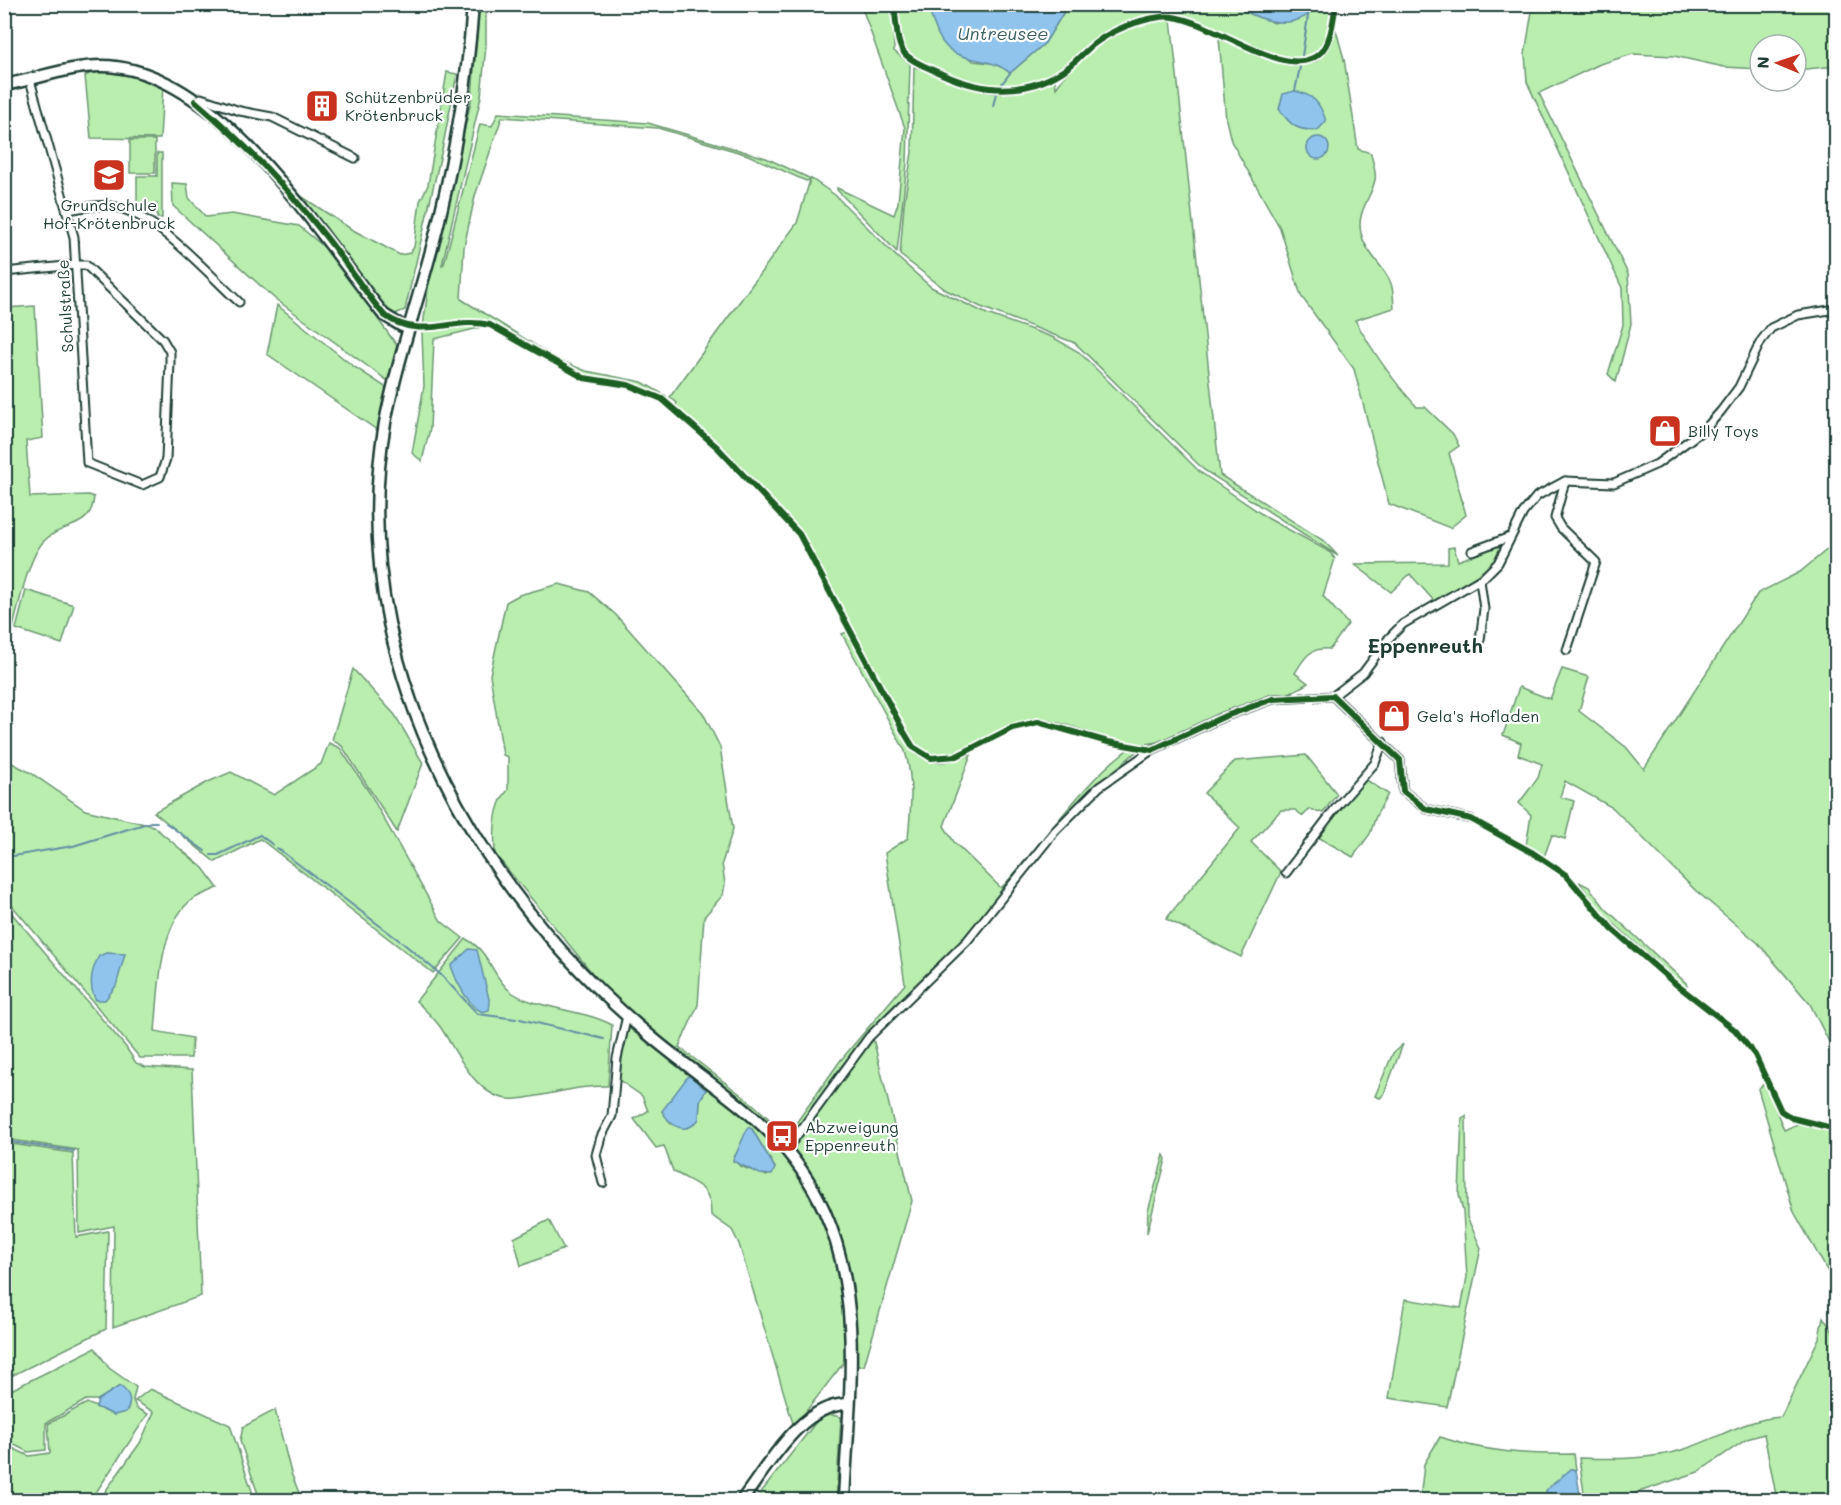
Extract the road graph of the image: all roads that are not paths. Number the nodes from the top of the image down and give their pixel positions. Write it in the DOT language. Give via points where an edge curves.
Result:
graph roads {
  1 [pos="473,4"];
  2 [pos="30,80"];
  3 [pos="4,86"];
  4 [pos="195,100"];
  5 [pos="355,158"];
  6 [pos="68,210"];
  7 [pos="76,265"];
  8 [pos="4,272"];
  9 [pos="239,302"];
  10 [pos="1836,309"];
  11 [pos="410,328"];
  12 [pos="1565,481"];
  13 [pos="1510,537"];
  14 [pos="1472,551"];
  15 [pos="1480,580"];
  16 [pos="1480,640"];
  17 [pos="1567,650"];
  18 [pos="1333,696"];
  19 [pos="1383,742"];
  20 [pos="1471,819"];
  21 [pos="1286,873"];
  22 [pos="627,1016"];
  23 [pos="787,1149"];
  24 [pos="603,1183"];
  25 [pos="848,1404"];
  26 [pos="742,1500"];
  27 [pos="844,1500"];
  1 -- 11 [label="main road" via="455,142 439,221"];
  2 -- 3 [label="main road"];
  2 -- 4 [label="main road" via="85,67 126,68 166,82"];
  2 -- 6 [label="street, Schulstraße"];
  4 -- 5 [label="street" via="201,98 272,117"];
  4 -- 11 [label="main road" via="234,134 305,210 384,315"];
  6 -- 7 [label="street, Schulstraße"];
  6 -- 9 [label="street" via="107,206 135,213 156,226"];
  7 -- 7 [label="street, Schulstraße" via="92,270 155,330 170,352 166,459 160,477 142,485 87,463"];
  7 -- 8 [label="street"];
  10 -- 12 [label="street" via="1798,315 1771,328 1739,387 1721,411 1706,428 1658,464 1614,483"];
  11 -- 22 [label="main road" via="386,419 377,500 377,546 396,651 425,738 466,822 564,955"];
  12 -- 13 [label="street" via="1537,496 1522,513"];
  12 -- 17 [label="street" via="1556,518 1561,528 1596,562"];
  13 -- 14 [label="street"];
  13 -- 15 [label="street" via="1498,563"];
  15 -- 16 [label="street" via="1484,609"];
  15 -- 18 [label="street" via="1403,624 1363,673"];
  18 -- 19 [label="street"];
  18 -- 23 [label="street" via="1273,699 1222,717 1152,750 1099,787 1055,831 972,935 869,1037"];
  19 -- 20 [label="street" via="1401,760 1404,792 1426,809"];
  19 -- 21 [label="street" via="1375,763"];
  22 -- 23 [label="main road" via="753,1114"];
  22 -- 24 [label="street" via="617,1058 612,1116 596,1155"];
  23 -- 25 [label="main road" via="825,1213 845,1276 849,1304"];
  25 -- 26 [label="main road" via="833,1404 809,1417"];
  25 -- 27 [label="main road"];
}
